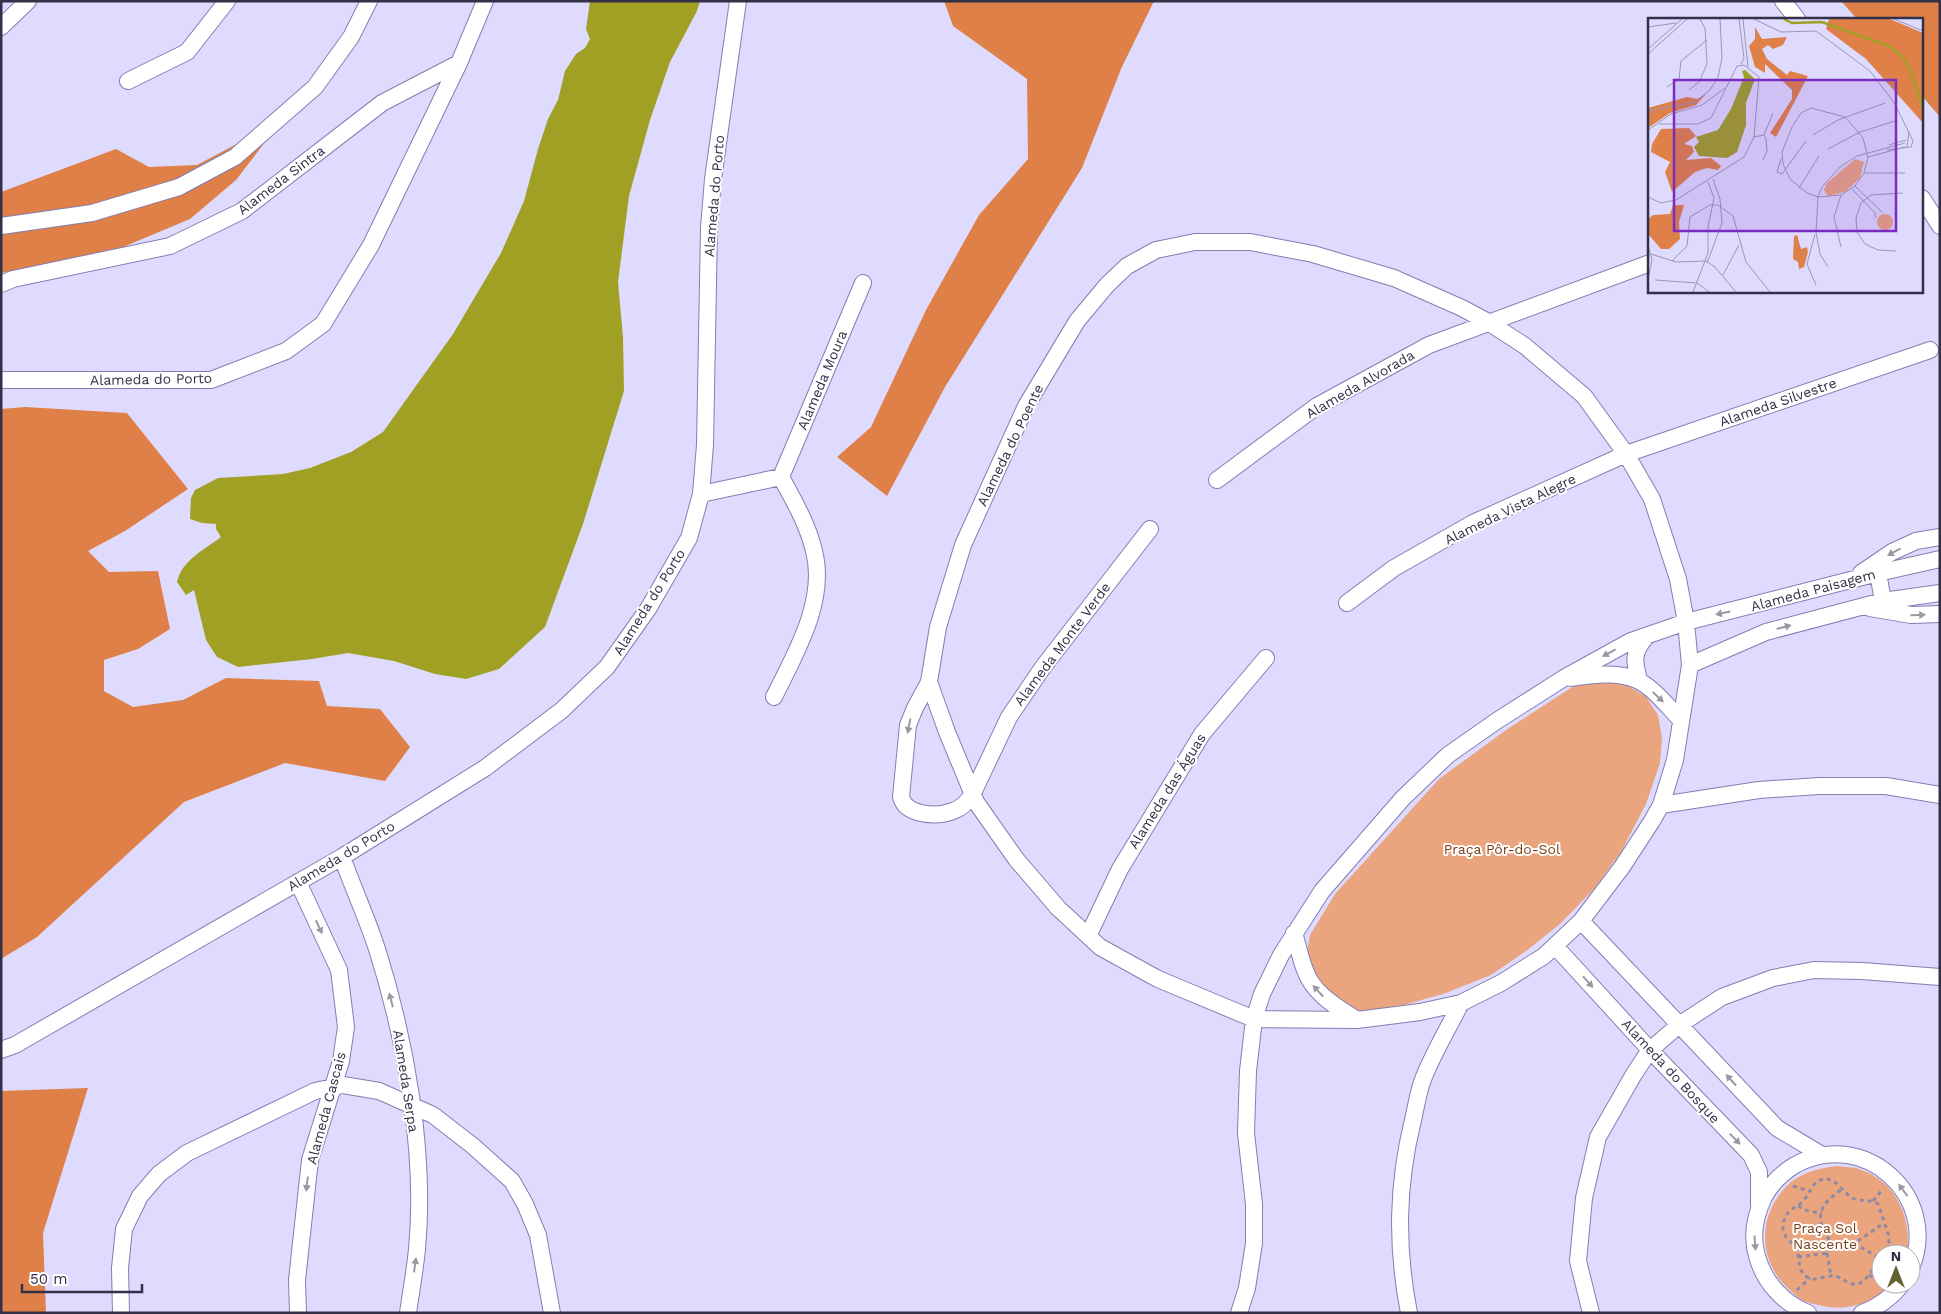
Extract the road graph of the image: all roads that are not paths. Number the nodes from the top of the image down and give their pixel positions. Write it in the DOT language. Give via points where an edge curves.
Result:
graph roads {
  1 [pos="28,1"];
  2 [pos="227,1"];
  3 [pos="369,1"];
  4 [pos="485,1"];
  5 [pos="738,1"];
  6 [pos="1783,1"];
  7 [pos="1795,18"];
  8 [pos="1,27"];
  9 [pos="458,63"];
  10 [pos="128,81"];
  11 [pos="1924,201"];
  12 [pos="1,226"];
  13 [pos="1940,226"];
  14 [pos="1648,264"];
  15 [pos="863,282"];
  16 [pos="1,284"];
  17 [pos="1488,322"];
  18 [pos="1930,350"];
  19 [pos="1,380"];
  20 [pos="1626,454"];
  21 [pos="781,477"];
  22 [pos="1217,480"];
  23 [pos="701,494"];
  24 [pos="1150,530"];
  25 [pos="1940,537"];
  26 [pos="1940,559"];
  27 [pos="1878,572"];
  28 [pos="1853,579"];
  29 [pos="1940,593"];
  30 [pos="1883,601"];
  31 [pos="1347,603"];
  32 [pos="1862,607"];
  33 [pos="1940,614"];
  34 [pos="1686,622"];
  35 [pos="1647,636"];
  36 [pos="1266,658"];
  37 [pos="1690,664"];
  38 [pos="1564,678"];
  39 [pos="1639,680"];
  40 [pos="929,682"];
  41 [pos="774,697"];
  42 [pos="1681,720"];
  43 [pos="973,793"];
  44 [pos="1940,795"];
  45 [pos="1661,805"];
  46 [pos="342,857"];
  47 [pos="298,882"];
  48 [pos="1581,921"];
  49 [pos="1294,933"];
  50 [pos="1088,936"];
  51 [pos="1555,946"];
  52 [pos="1940,977"];
  53 [pos="1461,1003"];
  54 [pos="1254,1019"];
  55 [pos="1357,1020"];
  56 [pos="1679,1025"];
  57 [pos="1,1050"];
  58 [pos="1650,1050"];
  59 [pos="332,1088"];
  60 [pos="413,1106"];
  61 [pos="1822,1155"];
  62 [pos="1759,1207"];
  63 [pos="1917,1244"];
  64 [pos="1894,1294"];
  65 [pos="121,1313"];
  66 [pos="298,1313"];
  67 [pos="408,1313"];
  68 [pos="552,1313"];
  69 [pos="1239,1313"];
  70 [pos="1409,1313"];
  71 [pos="1590,1313"];
  72 [pos="1808,1313"];
  73 [pos="1862,1313"];
  1 -- 8 [label="street"];
  2 -- 10 [label="street" via="187,52"];
  3 -- 12 [label="street" via="351,38 315,87 235,157 178,187 92,214"];
  4 -- 9 [label="street, Alameda do Porto"];
  5 -- 23 [label="street, Alameda do Porto" via="708,228 705,445"];
  6 -- 7 [label="street"];
  9 -- 16 [label="street, Alameda Sintra" via="382,103 242,211 170,246"];
  9 -- 19 [label="street, Alameda do Porto" via="371,245 324,324 286,351 211,380"];
  11 -- 13 [label="street"];
  14 -- 17 [label="street, Alameda Alvorada"];
  15 -- 21 [label="street, Alameda Moura"];
  17 -- 20 [label="street, Alameda do Poente" via="1525,346 1584,396"];
  17 -- 22 [label="street, Alameda Alvorada" via="1429,345 1317,406"];
  17 -- 40 [label="street, Alameda do Poente" via="1394,278 1313,254 1250,242 1195,242 1156,250 1127,266 1077,321 1026,406 963,545 938,627"];
  18 -- 20 [label="street, Alameda Silvestre"];
  20 -- 31 [label="street, Alameda Vista Alegre" via="1473,523 1394,568"];
  20 -- 34 [label="street, Alameda do Poente" via="1652,500 1678,579"];
  21 -- 23 [label="street"];
  21 -- 41 [label="street" via="802,515 815,552 816,578 812,614"];
  23 -- 46 [label="street, Alameda do Porto" via="689,538 648,609 607,667 562,710 485,768"];
  24 -- 43 [label="street, Alameda Monte Verde" via="1043,667 1009,717"];
  25 -- 28 [label="street, one-way" via="1916,541 1892,552"];
  26 -- 27 [label="street, Alameda Paisagem"];
  27 -- 28 [label="street, Alameda Paisagem"];
  27 -- 30 [label="street"];
  28 -- 34 [label="street, Alameda Paisagem, one-way"];
  29 -- 30 [label="street, Alameda Paisagem"];
  30 -- 32 [label="street, Alameda Paisagem"];
  32 -- 33 [label="street, one-way" via="1911,615"];
  37 -- 32 [label="street, Alameda Paisagem, one-way" via="1766,632"];
  34 -- 35 [label="street"];
  34 -- 37 [label="street, Alameda do Poente"];
  35 -- 38 [label="street, one-way" via="1631,641"];
  35 -- 39 [label="street" via="1638,646 1636,655"];
  36 -- 50 [label="street, Alameda das Águas" via="1202,734 1120,869"];
  37 -- 42 [label="street, Alameda do Poente"];
  38 -- 39 [label="street" via="1622,675"];
  38 -- 49 [label="street" via="1448,755 1403,798 1322,891"];
  39 -- 42 [label="street, one-way"];
  40 -- 43 [label="street, Alameda do Poente" via="946,732"];
  40 -- 43 [label="street, one-way" via="908,725 900,792 902,802 914,812 945,813 967,803"];
  42 -- 45 [label="street, Alameda do Poente" via="1675,760"];
  43 -- 50 [label="street, Alameda do Poente" via="1016,859 1058,908"];
  44 -- 45 [label="street" via="1886,786 1819,786 1759,790"];
  45 -- 48 [label="street, Alameda do Poente" via="1622,867"];
  46 -- 47 [label="street, Alameda do Porto"];
  60 -- 46 [label="street, Alameda Serpa, one-way" via="400,1036 377,949"];
  47 -- 57 [label="street, Alameda do Porto" via="15,1045"];
  47 -- 59 [label="street, Alameda Cascais, one-way" via="339,970 346,1026 341,1061"];
  48 -- 51 [label="street, Alameda do Poente"];
  48 -- 56 [label="street"];
  49 -- 54 [label="street" via="1262,994"];
  55 -- 49 [label="street, one-way" via="1329,1002 1313,986 1305,972"];
  50 -- 54 [label="street, Alameda do Poente" via="1100,947 1158,980"];
  51 -- 53 [label="street, Alameda do Poente" via="1501,984"];
  51 -- 58 [label="street, Alameda do Bosque, one-way"];
  52 -- 56 [label="street" via="1814,970 1773,978 1722,997"];
  53 -- 55 [label="street, Alameda do Poente"];
  53 -- 70 [label="street" via="1422,1083 1406,1149 1400,1193 1400,1230"];
  54 -- 55 [label="street, Alameda do Poente"];
  54 -- 69 [label="street" via="1246,1133 1254,1204 1254,1243 1247,1288"];
  56 -- 58 [label="street"];
  61 -- 56 [label="street, one-way" via="1777,1128"];
  58 -- 62 [label="street, Alameda do Bosque, one-way" via="1751,1155 1759,1172"];
  58 -- 71 [label="street" via="1598,1137 1584,1198 1578,1261"];
  59 -- 60 [label="street" via="343,1085 379,1091"];
  59 -- 65 [label="street" via="315,1091 187,1153 159,1174 140,1196 124,1228 120,1268"];
  59 -- 66 [label="street, Alameda Cascais, one-way" via="310,1160 297,1280"];
  67 -- 60 [label="street, Alameda Serpa, one-way" via="417,1248 418,1182"];
  60 -- 68 [label="street" via="433,1115 512,1181 538,1235"];
  61 -- 62 [label="street" via="1789,1169 1775,1181"];
  63 -- 61 [label="street, one-way" via="1915,1214 1907,1194 1893,1177 1860,1158"];
  62 -- 72 [label="street, one-way" via="1754,1227 1760,1268 1771,1286"];
  64 -- 73 [label="street"];
}
